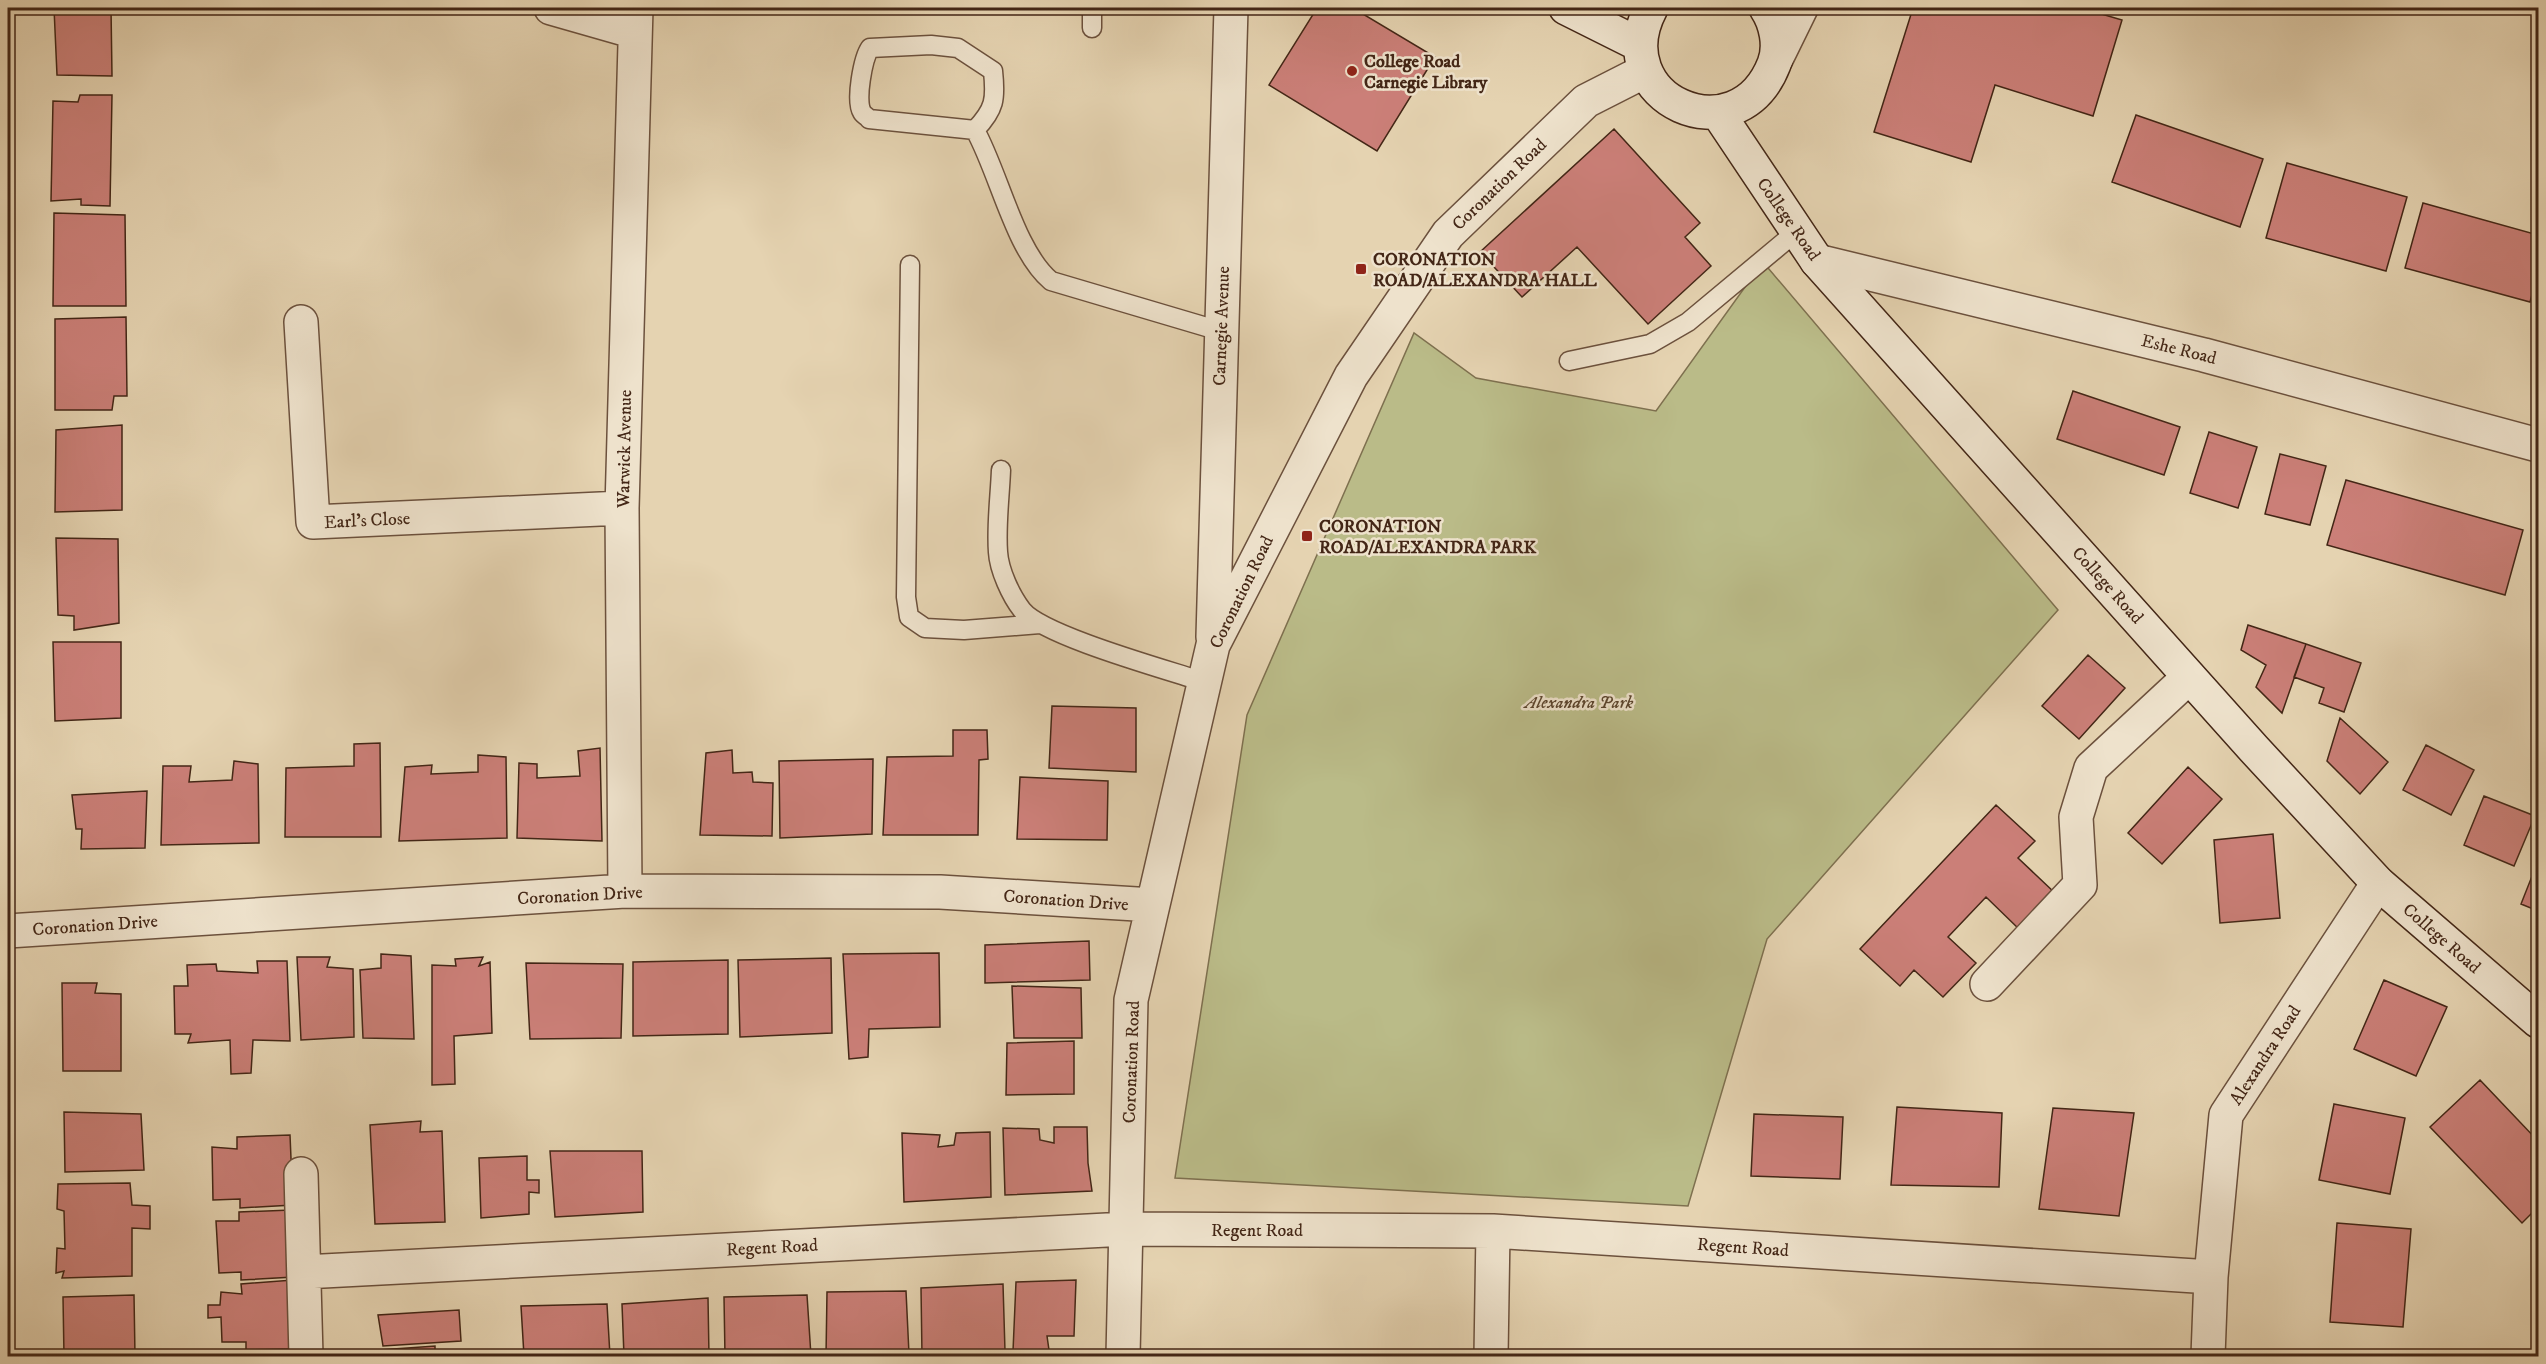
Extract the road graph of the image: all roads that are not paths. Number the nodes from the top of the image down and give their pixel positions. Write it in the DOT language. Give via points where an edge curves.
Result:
graph roads {
  1 [pos="552,8"];
  2 [pos="1092,8"];
  3 [pos="1231,8"];
  4 [pos="1566,8"];
  5 [pos="1651,8"];
  6 [pos="1766,8"];
  7 [pos="1801,8"];
  8 [pos="635,20"];
  9 [pos="1092,28"];
  10 [pos="1642,58"];
  11 [pos="1776,59"];
  12 [pos="1718,113"];
  13 [pos="975,130"];
  14 [pos="1796,232"];
  15 [pos="1817,261"];
  16 [pos="910,265"];
  17 [pos="301,322"];
  18 [pos="1220,332"];
  19 [pos="1569,361"];
  20 [pos="2538,445"];
  21 [pos="1001,470"];
  22 [pos="622,508"];
  23 [pos="1040,624"];
  24 [pos="1213,645"];
  25 [pos="2189,677"];
  26 [pos="1204,682"];
  27 [pos="2378,882"];
  28 [pos="625,891"];
  29 [pos="1153,905"];
  30 [pos="8,931"];
  31 [pos="1987,984"];
  32 [pos="2538,1021"];
  33 [pos="301,1174"];
  34 [pos="1126,1229"];
  35 [pos="1493,1231"];
  36 [pos="304,1272"];
  37 [pos="2211,1277"];
  38 [pos="306,1356"];
  39 [pos="1123,1356"];
  40 [pos="1491,1356"];
  41 [pos="2208,1356"];
  1 -- 8 [label="street"];
  2 -- 9 [label="lane"];
  3 -- 18 [label="street, Carnegie Avenue"];
  4 -- 10 [label="street"];
  5 -- 10 [label="street" via="1642,26"];
  6 -- 11 [label="street" via="1777,37"];
  7 -- 11 [label="street"];
  8 -- 22 [label="street, Warwick Avenue"];
  10 -- 12 [label="street" via="1656,90 1674,104 1695,112"];
  10 -- 24 [label="street, Coronation Road" via="1586,101 1448,234 1352,376"];
  11 -- 12 [label="street" via="1768,79 1755,95 1738,107"];
  12 -- 14 [label="street, College Road"];
  13 -- 13 [label="lane" via="869,119 861,111 859,100 864,56 870,48 931,45 958,48 977,58 993,70 995,90 992,112"];
  13 -- 18 [label="lane" via="990,157 1029,256 1040,272 1051,281"];
  14 -- 15 [label="street, College Road"];
  14 -- 19 [label="lane" via="1688,322 1650,344"];
  15 -- 20 [label="street, Eshe Road" via="2204,355"];
  15 -- 25 [label="street, College Road"];
  16 -- 23 [label="lane" via="906,587 909,617 926,628 964,630"];
  17 -- 22 [label="street, Earl's Close" via="313,522"];
  18 -- 24 [label="street, Carnegie Avenue"];
  21 -- 23 [label="lane" via="998,553 1006,580 1023,611"];
  22 -- 28 [label="street, Warwick Avenue"];
  23 -- 26 [label="lane"];
  24 -- 26 [label="street, Coronation Road"];
  25 -- 27 [label="street, College Road"];
  25 -- 31 [label="street" via="2091,768 2076,817 2080,885"];
  26 -- 29 [label="street, Coronation Road"];
  27 -- 32 [label="street, College Road"];
  27 -- 37 [label="street, Alexandra Road" via="2226,1115"];
  28 -- 29 [label="street, Coronation Drive" via="940,892"];
  28 -- 30 [label="street, Coronation Drive"];
  29 -- 34 [label="street, Coronation Road" via="1131,1000"];
  33 -- 36 [label="street"];
  34 -- 35 [label="street, Regent Road"];
  34 -- 36 [label="street, Regent Road"];
  34 -- 39 [label="street, Coronation Road"];
  35 -- 37 [label="street, Regent Road"];
  35 -- 40 [label="street"];
  36 -- 38 [label="street"];
  37 -- 41 [label="street, Alexandra Road"];
}
